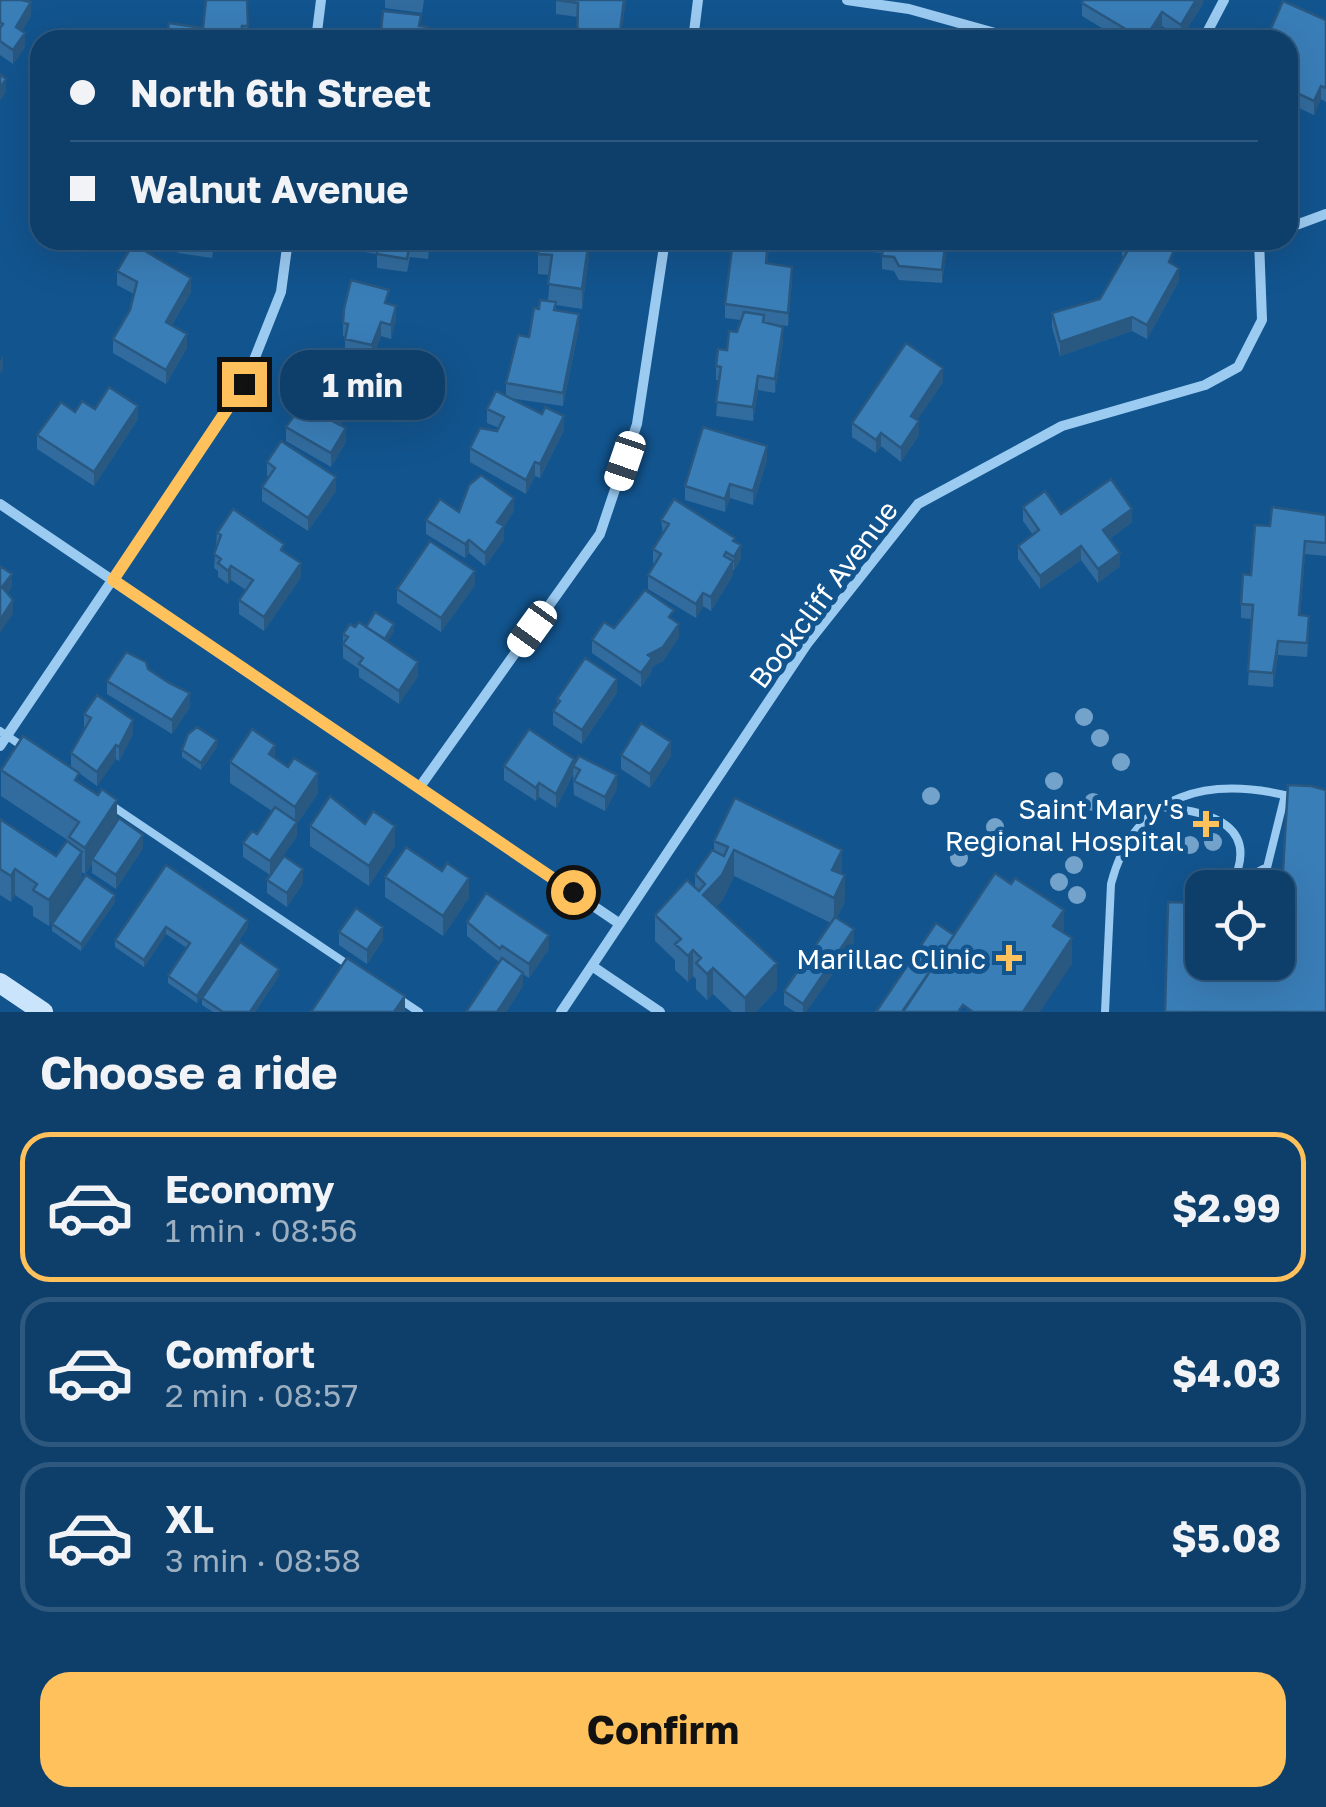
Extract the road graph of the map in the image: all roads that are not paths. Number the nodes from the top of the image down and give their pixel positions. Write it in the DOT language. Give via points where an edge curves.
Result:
graph roads {
  1 [pos="322,0"];
  2 [pos="698,0"];
  3 [pos="846,0"];
  4 [pos="1224,0"];
  5 [pos="910,5"];
  6 [pos="318,30"];
  7 [pos="694,30"];
  8 [pos="989,30"];
  9 [pos="1208,30"];
  10 [pos="1326,214"];
  11 [pos="1298,224"];
  12 [pos="287,250"];
  13 [pos="663,250"];
  14 [pos="1259,250"];
  15 [pos="0,504"];
  16 [pos="113,580"];
  17 [pos="2,737"];
  18 [pos="38,756"];
  19 [pos="418,788"];
  20 [pos="1284,795"];
  21 [pos="104,800"];
  22 [pos="1308,800"];
  23 [pos="1161,807"];
  24 [pos="1263,869"];
  25 [pos="1240,870"];
  26 [pos="620,924"];
  27 [pos="592,966"];
  28 [pos="369,978"];
  29 [pos="0,983"];
  30 [pos="386,990"];
  31 [pos="43,1012"];
  32 [pos="419,1012"];
  33 [pos="561,1012"];
  34 [pos="660,1012"];
  35 [pos="1105,1012"];
  1 -- 6 [label="street"];
  2 -- 7 [label="street"];
  3 -- 5 [label="street"];
  4 -- 9 [label="street"];
  5 -- 8 [label="street"];
  10 -- 11 [label="street"];
  12 -- 16 [label="street" via="281,292 244,384"];
  13 -- 19 [label="street" via="637,424 600,534"];
  14 -- 26 [label="street, Bookcliff Avenue" via="1262,320 1238,367 1204,384 1062,426 918,504 808,644"];
  15 -- 16 [label="street"];
  16 -- 17 [label="street"];
  16 -- 19 [label="street"];
  17 -- 18 [label="lane"];
  19 -- 26 [label="street"];
  20 -- 22 [label="lane"];
  20 -- 23 [label="lane" via="1216,787"];
  20 -- 24 [label="lane"];
  21 -- 28 [label="lane"];
  23 -- 25 [label="lane" via="1198,810 1229,828 1242,848"];
  23 -- 35 [label="lane" via="1134,834 1116,866"];
  26 -- 27 [label="street, Bookcliff Avenue"];
  27 -- 33 [label="street, Bookcliff Avenue"];
  27 -- 34 [label="street"];
  29 -- 31 [label="main road"];
  30 -- 32 [label="lane"];
}
